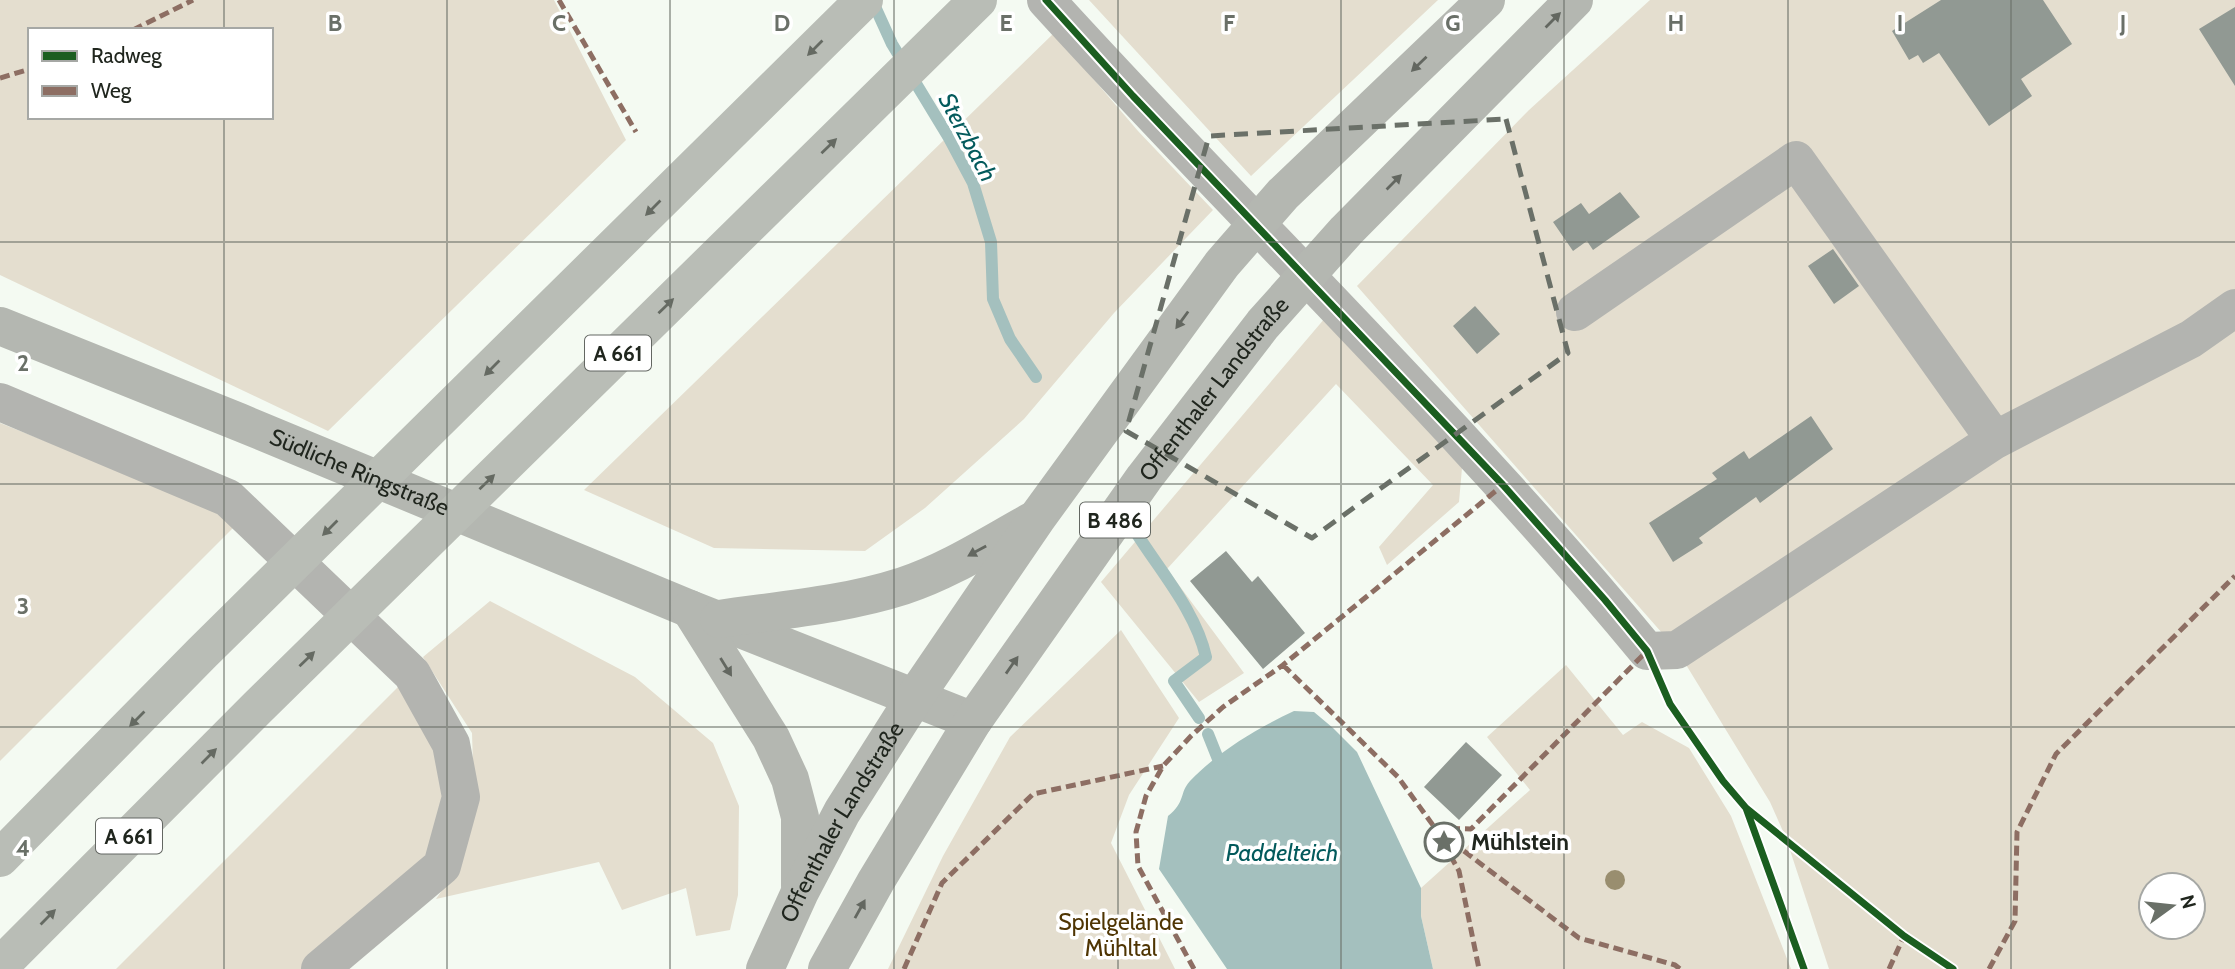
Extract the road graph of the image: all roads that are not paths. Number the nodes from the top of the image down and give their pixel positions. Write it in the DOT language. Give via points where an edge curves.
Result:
graph roads {
  1 [pos="864,0"];
  2 [pos="978,0"];
  3 [pos="1046,0"];
  4 [pos="1486,0"];
  5 [pos="1574,0"];
  6 [pos="2235,307"];
  7 [pos="1576,312"];
  8 [pos="0,326"];
  9 [pos="0,402"];
  10 [pos="1996,440"];
  11 [pos="1037,518"];
  12 [pos="704,614"];
  13 [pos="915,697"];
  14 [pos="973,721"];
  15 [pos="0,858"];
  16 [pos="800,892"];
  17 [pos="0,966"];
  18 [pos="320,969"];
  19 [pos="765,969"];
  20 [pos="827,969"];
  1 -- 15 [label="highway, one-way"];
  17 -- 2 [label="highway, A 661, one-way"];
  3 -- 10 [label="lane" via="1503,485 1647,651 1677,650"];
  4 -- 11 [label="main road, Offenthaler Landstraße / B 486, one-way" via="1283,194 1222,264"];
  14 -- 5 [label="main road, Offenthaler Landstraße / B 486, one-way" via="1144,478 1263,324 1346,231"];
  6 -- 10 [label="lane" via="2191,339"];
  7 -- 10 [label="lane" via="1797,160"];
  8 -- 12 [label="main road, Südliche Ringstraße"];
  9 -- 18 [label="lane" via="228,498 412,674 451,744 461,797 442,866"];
  11 -- 12 [label="main road, one-way" via="903,586 847,600"];
  11 -- 13 [label="main road, Offenthaler Landstraße / B 486"];
  12 -- 13 [label="main road, Südliche Ringstraße"];
  12 -- 16 [label="main road, one-way" via="790,779 800,817"];
  13 -- 14 [label="main road, Südliche Ringstraße"];
  13 -- 16 [label="main road, Offenthaler Landstraße / B 486" via="842,812"];
  20 -- 14 [label="main road, Offenthaler Landstraße / B 486, one-way"];
  16 -- 19 [label="main road, Offenthaler Landstraße / B 486"];
}
